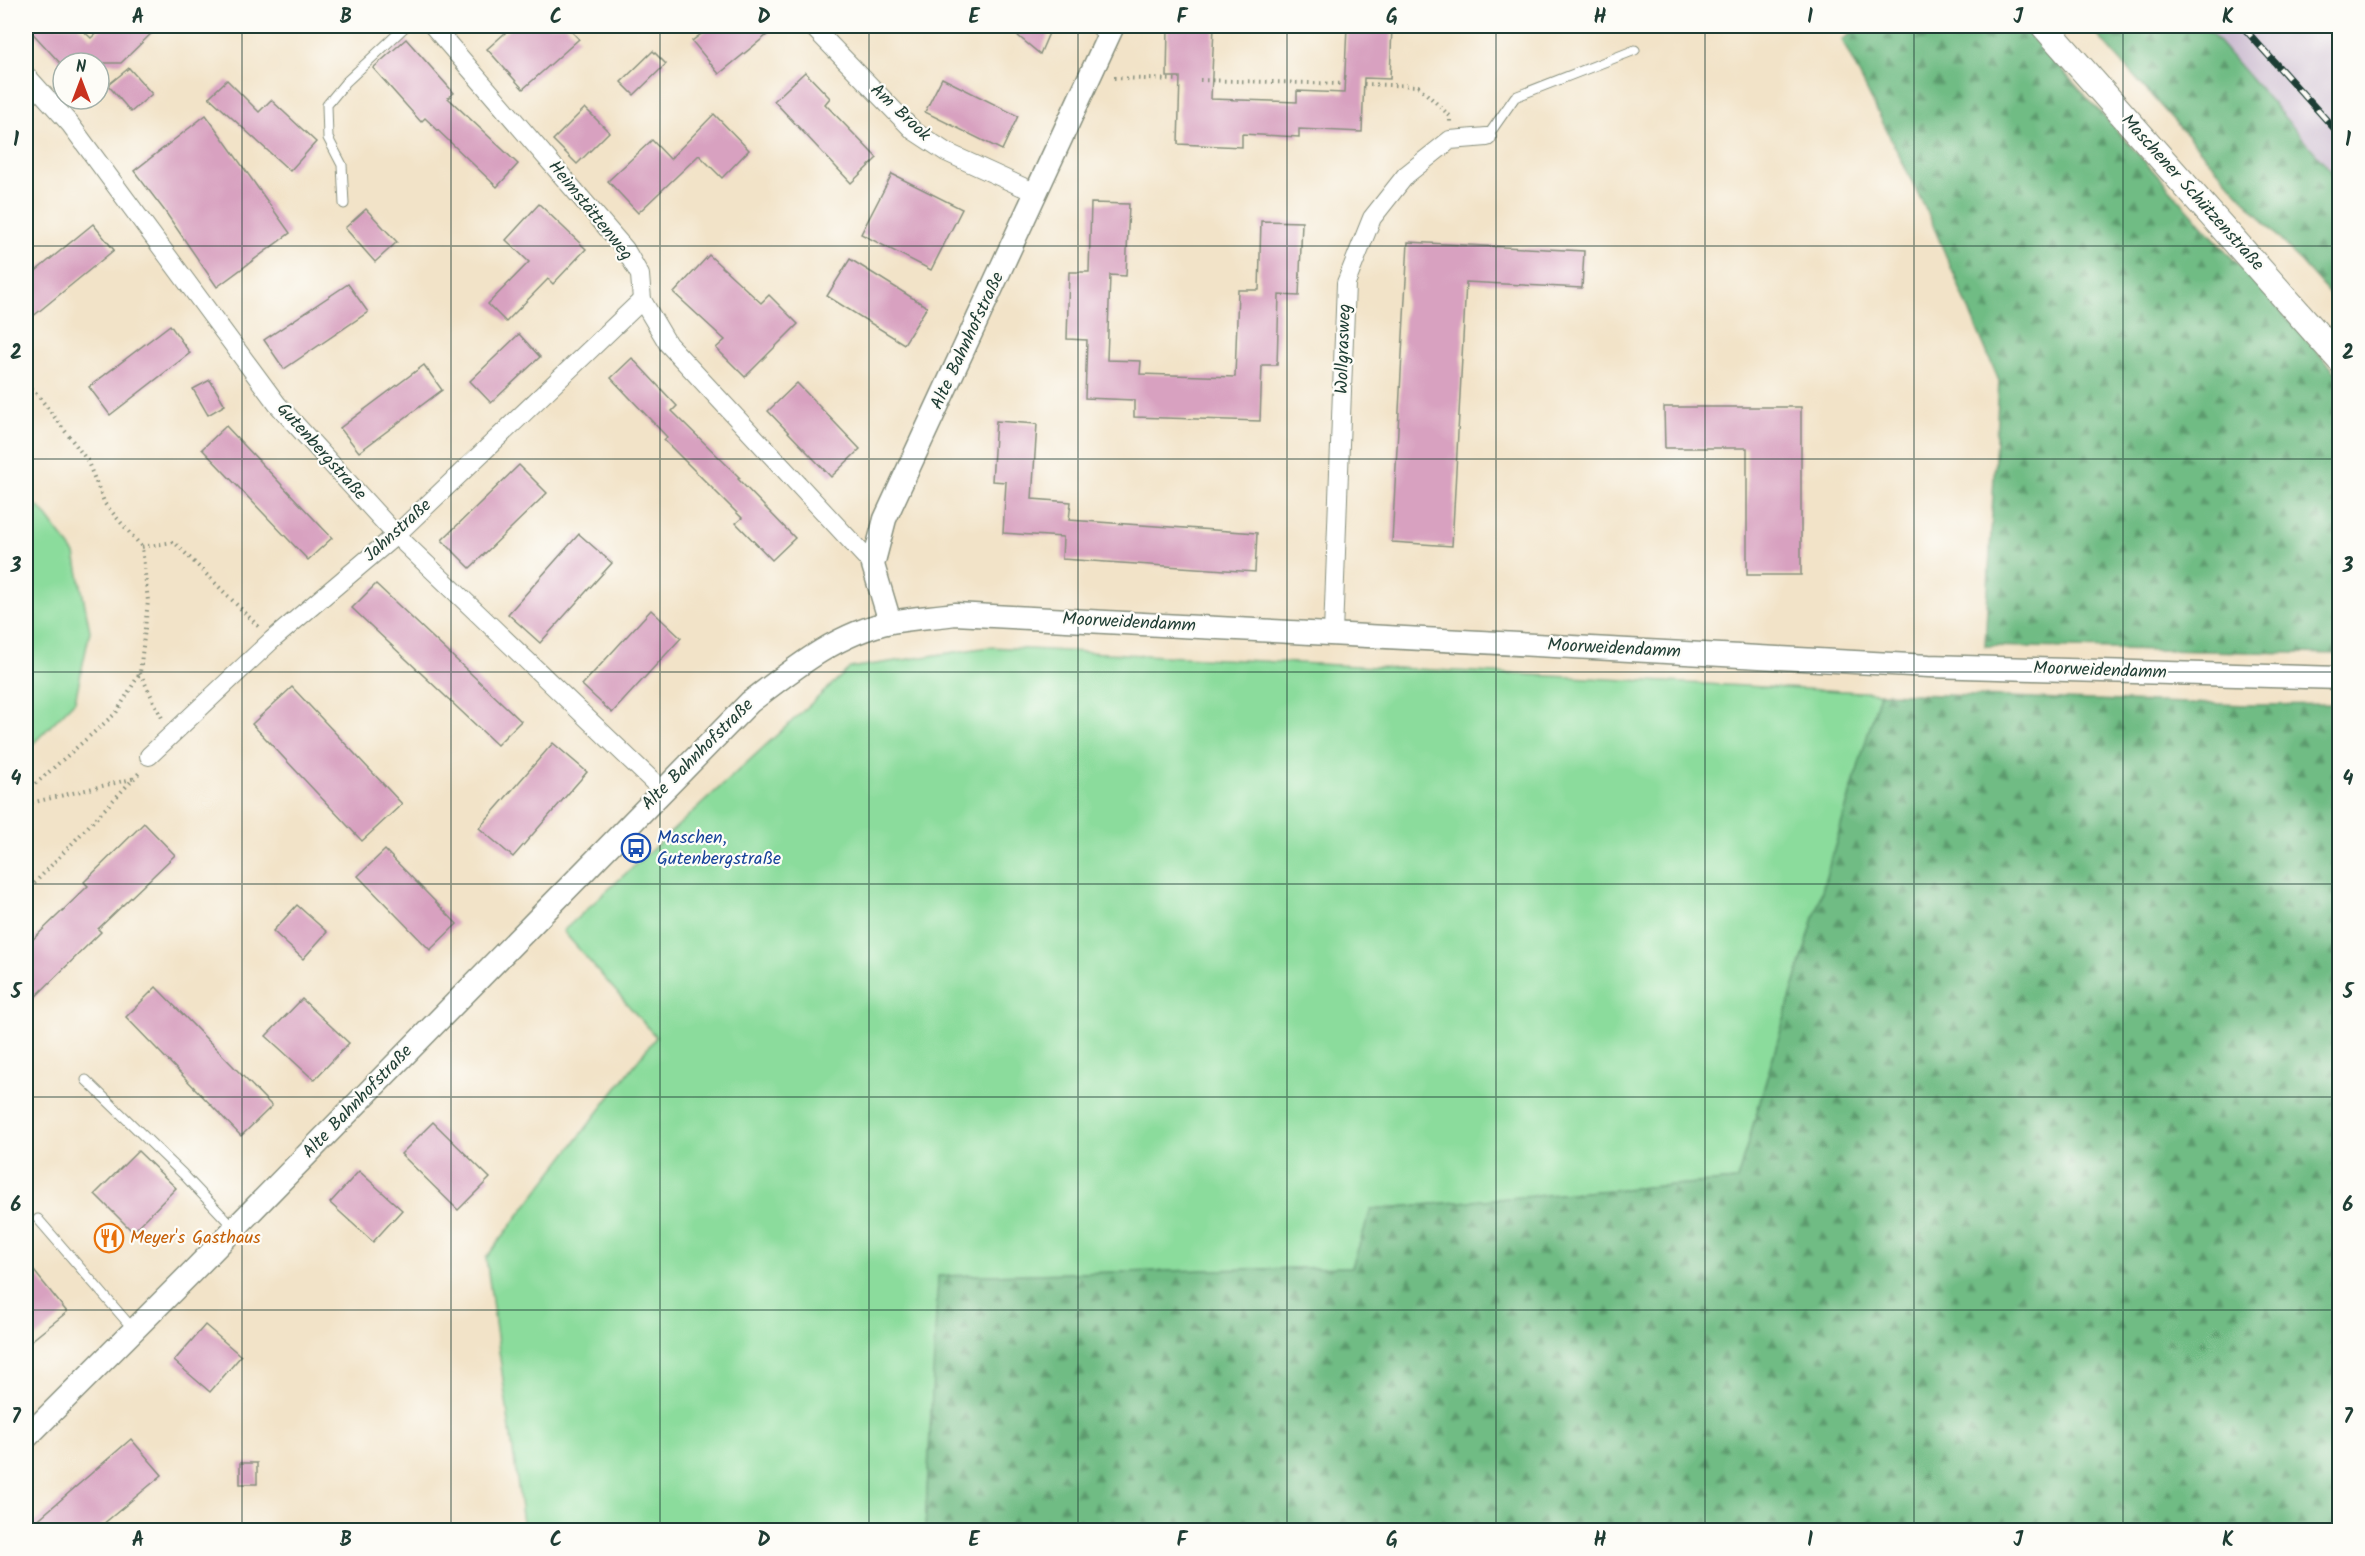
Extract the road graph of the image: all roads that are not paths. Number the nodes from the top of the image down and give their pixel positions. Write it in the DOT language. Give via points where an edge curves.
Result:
graph roads {
  1 [pos="406,26"];
  2 [pos="434,26"];
  3 [pos="812,26"];
  4 [pos="2044,26"];
  5 [pos="1104,30"];
  6 [pos="1635,50"];
  7 [pos="26,75"];
  8 [pos="1487,137"];
  9 [pos="1036,193"];
  10 [pos="344,204"];
  11 [pos="642,300"];
  12 [pos="2340,360"];
  13 [pos="396,535"];
  14 [pos="873,565"];
  15 [pos="890,622"];
  16 [pos="1333,633"];
  17 [pos="2340,678"];
  18 [pos="148,756"];
  19 [pos="662,790"];
  20 [pos="86,1080"];
  21 [pos="39,1219"];
  22 [pos="234,1228"];
  23 [pos="134,1329"];
  24 [pos="30,1426"];
  1 -- 10 [label="lane" via="327,105 328,138 342,165"];
  2 -- 11 [label="street, Heimstättenweg" via="626,249 640,275"];
  3 -- 9 [label="street, Am Brook" via="914,130 946,152"];
  4 -- 12 [label="main road, Maschener Schützenstraße"];
  5 -- 9 [label="street, Alte Bahnhofstraße" via="1089,77"];
  6 -- 8 [label="lane" via="1515,97"];
  7 -- 13 [label="street, Gutenbergstraße" via="70,124 277,404"];
  8 -- 16 [label="street, Wollgrasweg" via="1450,140 1406,175 1372,218 1346,283"];
  9 -- 14 [label="street, Alte Bahnhofstraße" via="885,519"];
  11 -- 13 [label="street, Jahnstraße"];
  11 -- 14 [label="street, Heimstättenweg" via="668,344"];
  13 -- 18 [label="street, Jahnstraße" via="272,640"];
  13 -- 19 [label="street, Gutenbergstraße"];
  14 -- 15 [label="street"];
  15 -- 16 [label="street, Moorweidendamm" via="956,614"];
  15 -- 19 [label="street, Alte Bahnhofstraße" via="850,635 795,668 750,702"];
  16 -- 17 [label="street, Moorweidendamm" via="1929,666"];
  19 -- 22 [label="street, Alte Bahnhofstraße"];
  20 -- 22 [label="lane"];
  21 -- 23 [label="lane"];
  22 -- 23 [label="street, Alte Bahnhofstraße"];
  23 -- 24 [label="street, Alte Bahnhofstraße"];
}
